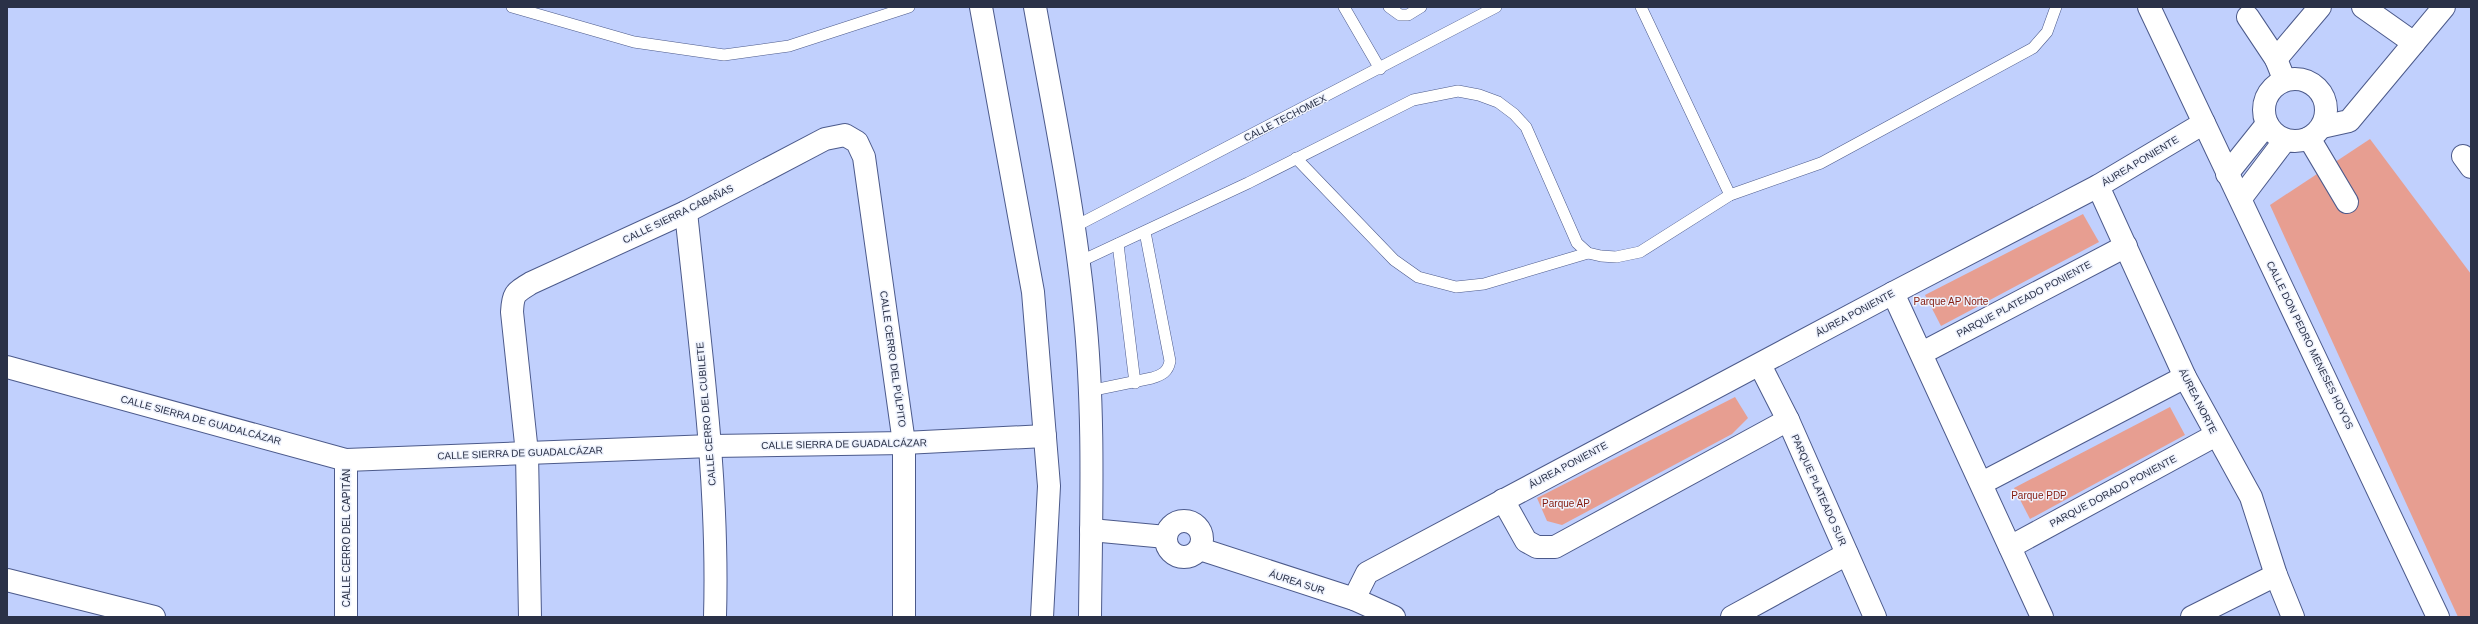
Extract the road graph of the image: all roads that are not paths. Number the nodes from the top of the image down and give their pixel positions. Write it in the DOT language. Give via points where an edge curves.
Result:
graph roads {
  1 [pos="512,7"];
  2 [pos="909,7"];
  3 [pos="981,7"];
  4 [pos="1035,7"];
  5 [pos="1344,7"];
  6 [pos="1389,7"];
  7 [pos="1421,7"];
  8 [pos="1496,7"];
  9 [pos="1641,7"];
  10 [pos="2056,7"];
  11 [pos="2149,7"];
  12 [pos="2320,7"];
  13 [pos="2362,7"];
  14 [pos="2444,7"];
  15 [pos="2248,17"];
  16 [pos="2414,43"];
  17 [pos="2276,59"];
  18 [pos="1380,69"];
  19 [pos="2284,79"];
  20 [pos="2204,123"];
  21 [pos="2267,124"];
  22 [pos="2315,132"];
  23 [pos="845,135"];
  24 [pos="2285,140"];
  25 [pos="1296,158"];
  26 [pos="2227,174"];
  27 [pos="2098,186"];
  28 [pos="1730,195"];
  29 [pos="2241,198"];
  30 [pos="2347,202"];
  31 [pos="686,212"];
  32 [pos="1074,227"];
  33 [pos="1145,232"];
  34 [pos="1118,244"];
  35 [pos="2126,246"];
  36 [pos="1588,253"];
  37 [pos="1079,262"];
  38 [pos="1892,292"];
  39 [pos="1922,353"];
  40 [pos="1760,365"];
  41 [pos="7,367"];
  42 [pos="2186,377"];
  43 [pos="1135,383"];
  44 [pos="1089,391"];
  45 [pos="1788,420"];
  46 [pos="1045,436"];
  47 [pos="2216,436"];
  48 [pos="904,443"];
  49 [pos="711,446"];
  50 [pos="527,453"];
  51 [pos="346,460"];
  52 [pos="1982,483"];
  53 [pos="1503,500"];
  54 [pos="1091,530"];
  55 [pos="2010,547"];
  56 [pos="1847,554"];
  57 [pos="2276,575"];
  58 [pos="7,580"];
  59 [pos="1354,599"];
  60 [pos="154,617"];
  61 [pos="346,617"];
  62 [pos="530,617"];
  63 [pos="715,617"];
  64 [pos="904,617"];
  65 [pos="1042,617"];
  66 [pos="1090,617"];
  67 [pos="1394,617"];
  68 [pos="1732,617"];
  69 [pos="1875,617"];
  70 [pos="2042,617"];
  71 [pos="2192,617"];
  72 [pos="2293,617"];
  73 [pos="2438,617"];
  1 -- 2 [label="lane" via="634,42 724,56 789,46"];
  3 -- 46 [label="street" via="1033,292"];
  4 -- 32 [label="street"];
  5 -- 18 [label="lane"];
  6 -- 7 [label="lane" via="1400,16 1408,15"];
  8 -- 18 [label="lane, CALLE TECHOMEX"];
  9 -- 28 [label="lane"];
  10 -- 28 [label="lane" via="2047,32 2033,48 1821,163"];
  11 -- 20 [label="street, CALLE DON PEDRO MENESES HOYOS"];
  12 -- 17 [label="street"];
  13 -- 16 [label="street"];
  14 -- 16 [label="street"];
  15 -- 17 [label="street"];
  16 -- 22 [label="street" via="2349,121"];
  17 -- 19 [label="street"];
  18 -- 32 [label="lane, CALLE TECHOMEX"];
  19 -- 21 [label="street" via="2272,88 2265,99 2263,112"];
  19 -- 22 [label="street" via="2307,81 2321,92 2327,110"];
  20 -- 26 [label="street, CALLE DON PEDRO MENESES HOYOS"];
  20 -- 27 [label="street, ÁUREA PONIENTE"];
  21 -- 24 [label="street" via="2275,134"];
  21 -- 26 [label="street"];
  22 -- 24 [label="street" via="2298,142"];
  22 -- 30 [label="street"];
  23 -- 31 [label="street, CALLE SIERRA CABAÑAS" via="825,138"];
  23 -- 48 [label="street, CALLE CERRO DEL PÚLPITO" via="857,142 864,157"];
  24 -- 29 [label="street"];
  25 -- 33 [label="lane"];
  25 -- 36 [label="lane" via="1394,260 1418,277 1456,288 1484,284"];
  25 -- 36 [label="lane" via="1413,100 1458,91 1479,95 1498,102 1526,127 1577,243"];
  26 -- 29 [label="street, CALLE DON PEDRO MENESES HOYOS"];
  27 -- 35 [label="street, ÁUREA NORTE"];
  27 -- 38 [label="street, ÁUREA PONIENTE"];
  28 -- 36 [label="lane" via="1640,252 1616,257"];
  29 -- 73 [label="street, CALLE DON PEDRO MENESES HOYOS"];
  31 -- 49 [label="street, CALLE CERRO DEL CUBILETE"];
  31 -- 50 [label="street, CALLE SIERRA CABAÑAS" via="516,292 512,312"];
  32 -- 37 [label="street"];
  33 -- 34 [label="lane"];
  33 -- 43 [label="lane" via="1170,361 1169,367 1161,375"];
  34 -- 37 [label="lane"];
  34 -- 43 [label="lane"];
  35 -- 39 [label="street, PARQUE PLATEADO PONIENTE"];
  35 -- 42 [label="street, ÁUREA NORTE"];
  37 -- 44 [label="street" via="1085,310"];
  38 -- 39 [label="street"];
  38 -- 40 [label="street, ÁUREA PONIENTE"];
  39 -- 52 [label="street"];
  40 -- 45 [label="street, PARQUE PLATEADO SUR"];
  40 -- 53 [label="street, ÁUREA PONIENTE"];
  41 -- 51 [label="street, CALLE SIERRA DE GUADALCÁZAR"];
  42 -- 47 [label="street, ÁUREA NORTE"];
  42 -- 52 [label="street"];
  43 -- 44 [label="lane"];
  44 -- 54 [label="street" via="1092,452"];
  45 -- 53 [label="street" via="1555,547 1537,548 1526,541"];
  45 -- 56 [label="street, PARQUE PLATEADO SUR"];
  46 -- 48 [label="street, CALLE SIERRA DE GUADALCÁZAR"];
  46 -- 65 [label="street" via="1049,486"];
  47 -- 55 [label="street, PARQUE DORADO PONIENTE"];
  47 -- 57 [label="street, ÁUREA NORTE" via="2251,497"];
  48 -- 49 [label="street, CALLE SIERRA DE GUADALCÁZAR"];
  48 -- 64 [label="street, CALLE CERRO DEL PÚLPITO"];
  49 -- 50 [label="street, CALLE SIERRA DE GUADALCÁZAR"];
  49 -- 63 [label="street, CALLE CERRO DEL CUBILETE"];
  50 -- 51 [label="street, CALLE SIERRA DE GUADALCÁZAR"];
  50 -- 62 [label="street"];
  51 -- 61 [label="street, CALLE CERRO DEL CAPITÁN"];
  52 -- 55 [label="street"];
  53 -- 59 [label="street, ÁUREA PONIENTE" via="1367,573"];
  54 -- 59 [label="street, ÁUREA SUR" via="1166,537 1168,549 1178,556 1190,556 1200,549"];
  54 -- 66 [label="street"];
  55 -- 70 [label="street"];
  56 -- 68 [label="street"];
  56 -- 69 [label="street, PARQUE PLATEADO SUR"];
  57 -- 71 [label="street"];
  57 -- 72 [label="street, ÁUREA NORTE"];
  58 -- 60 [label="street"];
  59 -- 67 [label="street, ÁUREA SUR"];
}
